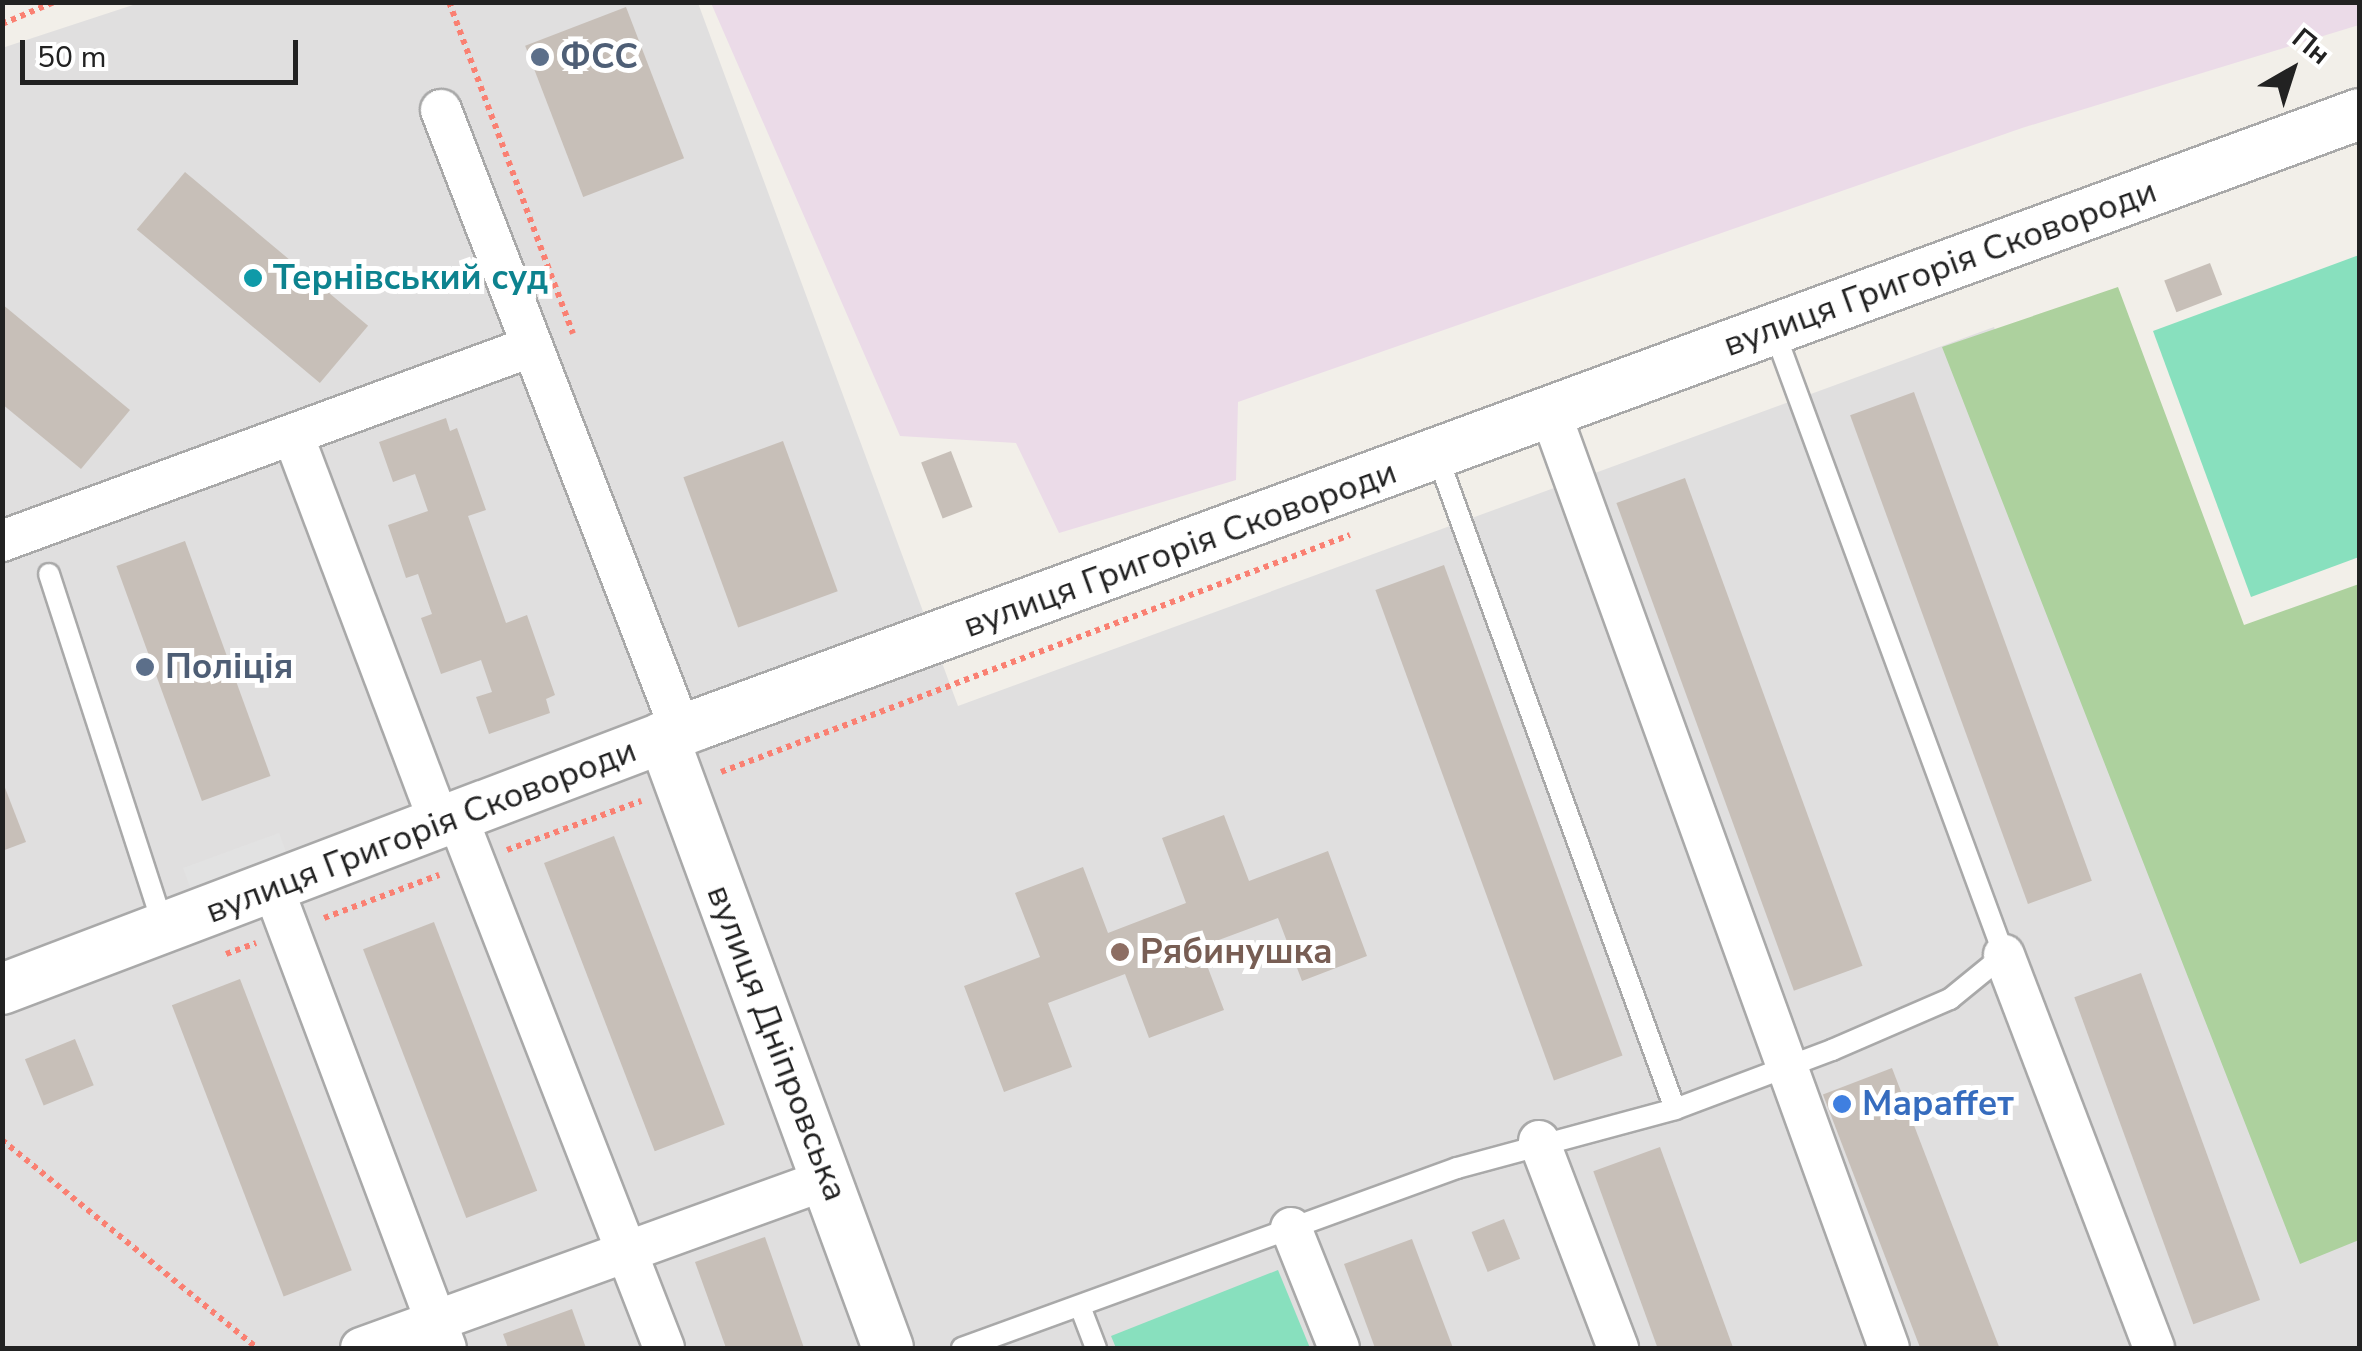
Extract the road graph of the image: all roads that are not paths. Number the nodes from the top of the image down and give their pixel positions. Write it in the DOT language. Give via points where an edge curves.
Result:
graph roads {
  1 [pos="441,110"];
  2 [pos="2360,114"];
  3 [pos="1773,328"];
  4 [pos="530,347"];
  5 [pos="1550,412"];
  6 [pos="294,436"];
  7 [pos="1437,456"];
  8 [pos="2,541"];
  9 [pos="49,574"];
  10 [pos="672,734"];
  11 [pos="457,834"];
  12 [pos="281,910"];
  13 [pos="164,928"];
  14 [pos="2004,955"];
  15 [pos="2,989"];
  16 [pos="1785,1066"];
  17 [pos="1675,1109"];
  18 [pos="1538,1141"];
  19 [pos="829,1179"];
  20 [pos="1291,1228"];
  21 [pos="626,1254"];
  22 [pos="1081,1309"];
  23 [pos="441,1336"];
  24 [pos="361,1348"];
  25 [pos="664,1348"];
  26 [pos="888,1348"];
  27 [pos="962,1348"];
  28 [pos="1096,1348"];
  29 [pos="1339,1348"];
  30 [pos="1618,1348"];
  31 [pos="1889,1348"];
  32 [pos="2154,1348"];
  1 -- 4 [label="street"];
  2 -- 3 [label="street, вулиця Григорія Сковороди"];
  3 -- 5 [label="street, вулиця Григорія Сковороди"];
  3 -- 14 [label="lane"];
  4 -- 6 [label="street"];
  4 -- 10 [label="street"];
  5 -- 7 [label="street, вулиця Григорія Сковороди"];
  5 -- 16 [label="street"];
  6 -- 8 [label="street"];
  6 -- 11 [label="street"];
  7 -- 10 [label="street, вулиця Григорія Сковороди"];
  7 -- 17 [label="lane"];
  9 -- 13 [label="lane"];
  10 -- 11 [label="street, вулиця Григорія Сковороди"];
  10 -- 19 [label="street, вулиця Дніпровська"];
  11 -- 12 [label="street, вулиця Григорія Сковороди"];
  11 -- 21 [label="street"];
  12 -- 13 [label="street, вулиця Григорія Сковороди"];
  12 -- 23 [label="street"];
  13 -- 15 [label="street, вулиця Григорія Сковороди"];
  14 -- 16 [label="lane" via="1950,999"];
  14 -- 32 [label="street"];
  16 -- 17 [label="lane"];
  16 -- 31 [label="street"];
  17 -- 18 [label="lane"];
  18 -- 20 [label="lane"];
  18 -- 30 [label="street"];
  19 -- 21 [label="street"];
  19 -- 26 [label="street, вулиця Дніпровська"];
  20 -- 22 [label="lane"];
  20 -- 29 [label="street"];
  21 -- 23 [label="street"];
  21 -- 25 [label="street"];
  22 -- 27 [label="lane"];
  22 -- 28 [label="lane"];
  23 -- 24 [label="street"];
}
